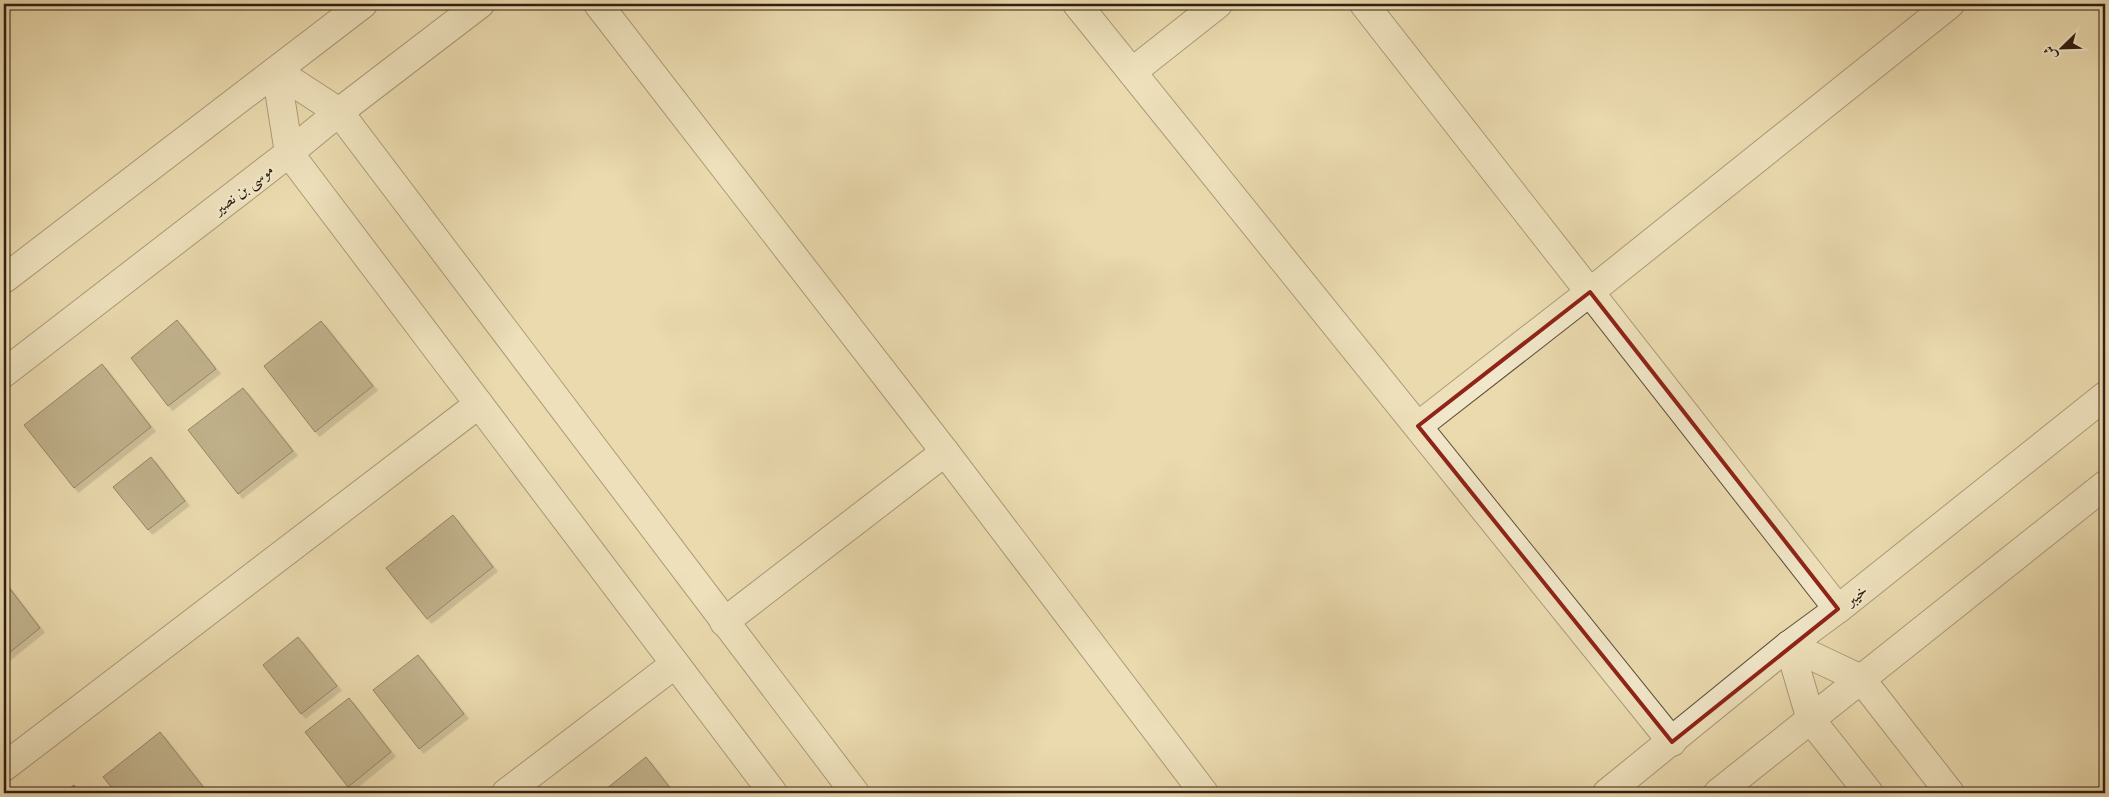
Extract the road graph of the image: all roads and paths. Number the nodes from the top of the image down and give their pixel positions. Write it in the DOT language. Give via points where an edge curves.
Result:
graph roads {
  1 [pos="363,4"];
  2 [pos="480,4"];
  3 [pos="598,4"];
  4 [pos="1077,4"];
  5 [pos="1218,4"];
  6 [pos="1364,4"];
  7 [pos="1950,4"];
  8 [pos="276,71"];
  9 [pos="1132,72"];
  10 [pos="339,112"];
  11 [pos="289,154"];
  12 [pos="4,279"];
  13 [pos="1590,292"];
  14 [pos="4,373"];
  15 [pos="2105,396"];
  16 [pos="478,404"];
  17 [pos="1418,426"];
  18 [pos="944,452"];
  19 [pos="2103,493"];
  20 [pos="1838,610"];
  21 [pos="724,622"];
  22 [pos="1789,645"];
  23 [pos="675,664"];
  24 [pos="1861,679"];
  25 [pos="1811,720"];
  26 [pos="1672,742"];
  27 [pos="4,767"];
  28 [pos="1192,789"];
  29 [pos="506,793"];
  30 [pos="773,793"];
  31 [pos="855,793"];
  32 [pos="1608,793"];
  33 [pos="1718,793"];
  34 [pos="1869,793"];
  35 [pos="1950,793"];
  1 -- 8 [label="street"];
  2 -- 10 [label="street, موسى بن نصير"];
  3 -- 18 [label="street"];
  4 -- 9 [label="street"];
  5 -- 9 [label="street"];
  6 -- 13 [label="street"];
  7 -- 13 [label="street"];
  8 -- 10 [label="street"];
  8 -- 11 [label="street"];
  8 -- 12 [label="street"];
  9 -- 17 [label="street"];
  10 -- 11 [label="street, موسى بن نصير"];
  10 -- 21 [label="street"];
  11 -- 14 [label="street, موسى بن نصير"];
  11 -- 16 [label="street"];
  13 -- 17 [label="street"];
  13 -- 20 [label="street"];
  15 -- 20 [label="street, خيبر"];
  16 -- 23 [label="street"];
  16 -- 27 [label="street"];
  17 -- 26 [label="street"];
  18 -- 21 [label="street"];
  18 -- 28 [label="street"];
  19 -- 24 [label="street"];
  20 -- 22 [label="street, خيبر"];
  21 -- 31 [label="street"];
  22 -- 24 [label="street"];
  22 -- 25 [label="street"];
  22 -- 26 [label="street, خيبر"];
  23 -- 29 [label="street"];
  23 -- 30 [label="street"];
  24 -- 25 [label="street"];
  24 -- 35 [label="street"];
  25 -- 33 [label="street"];
  25 -- 34 [label="street"];
  26 -- 32 [label="street, خيبر"];
}
